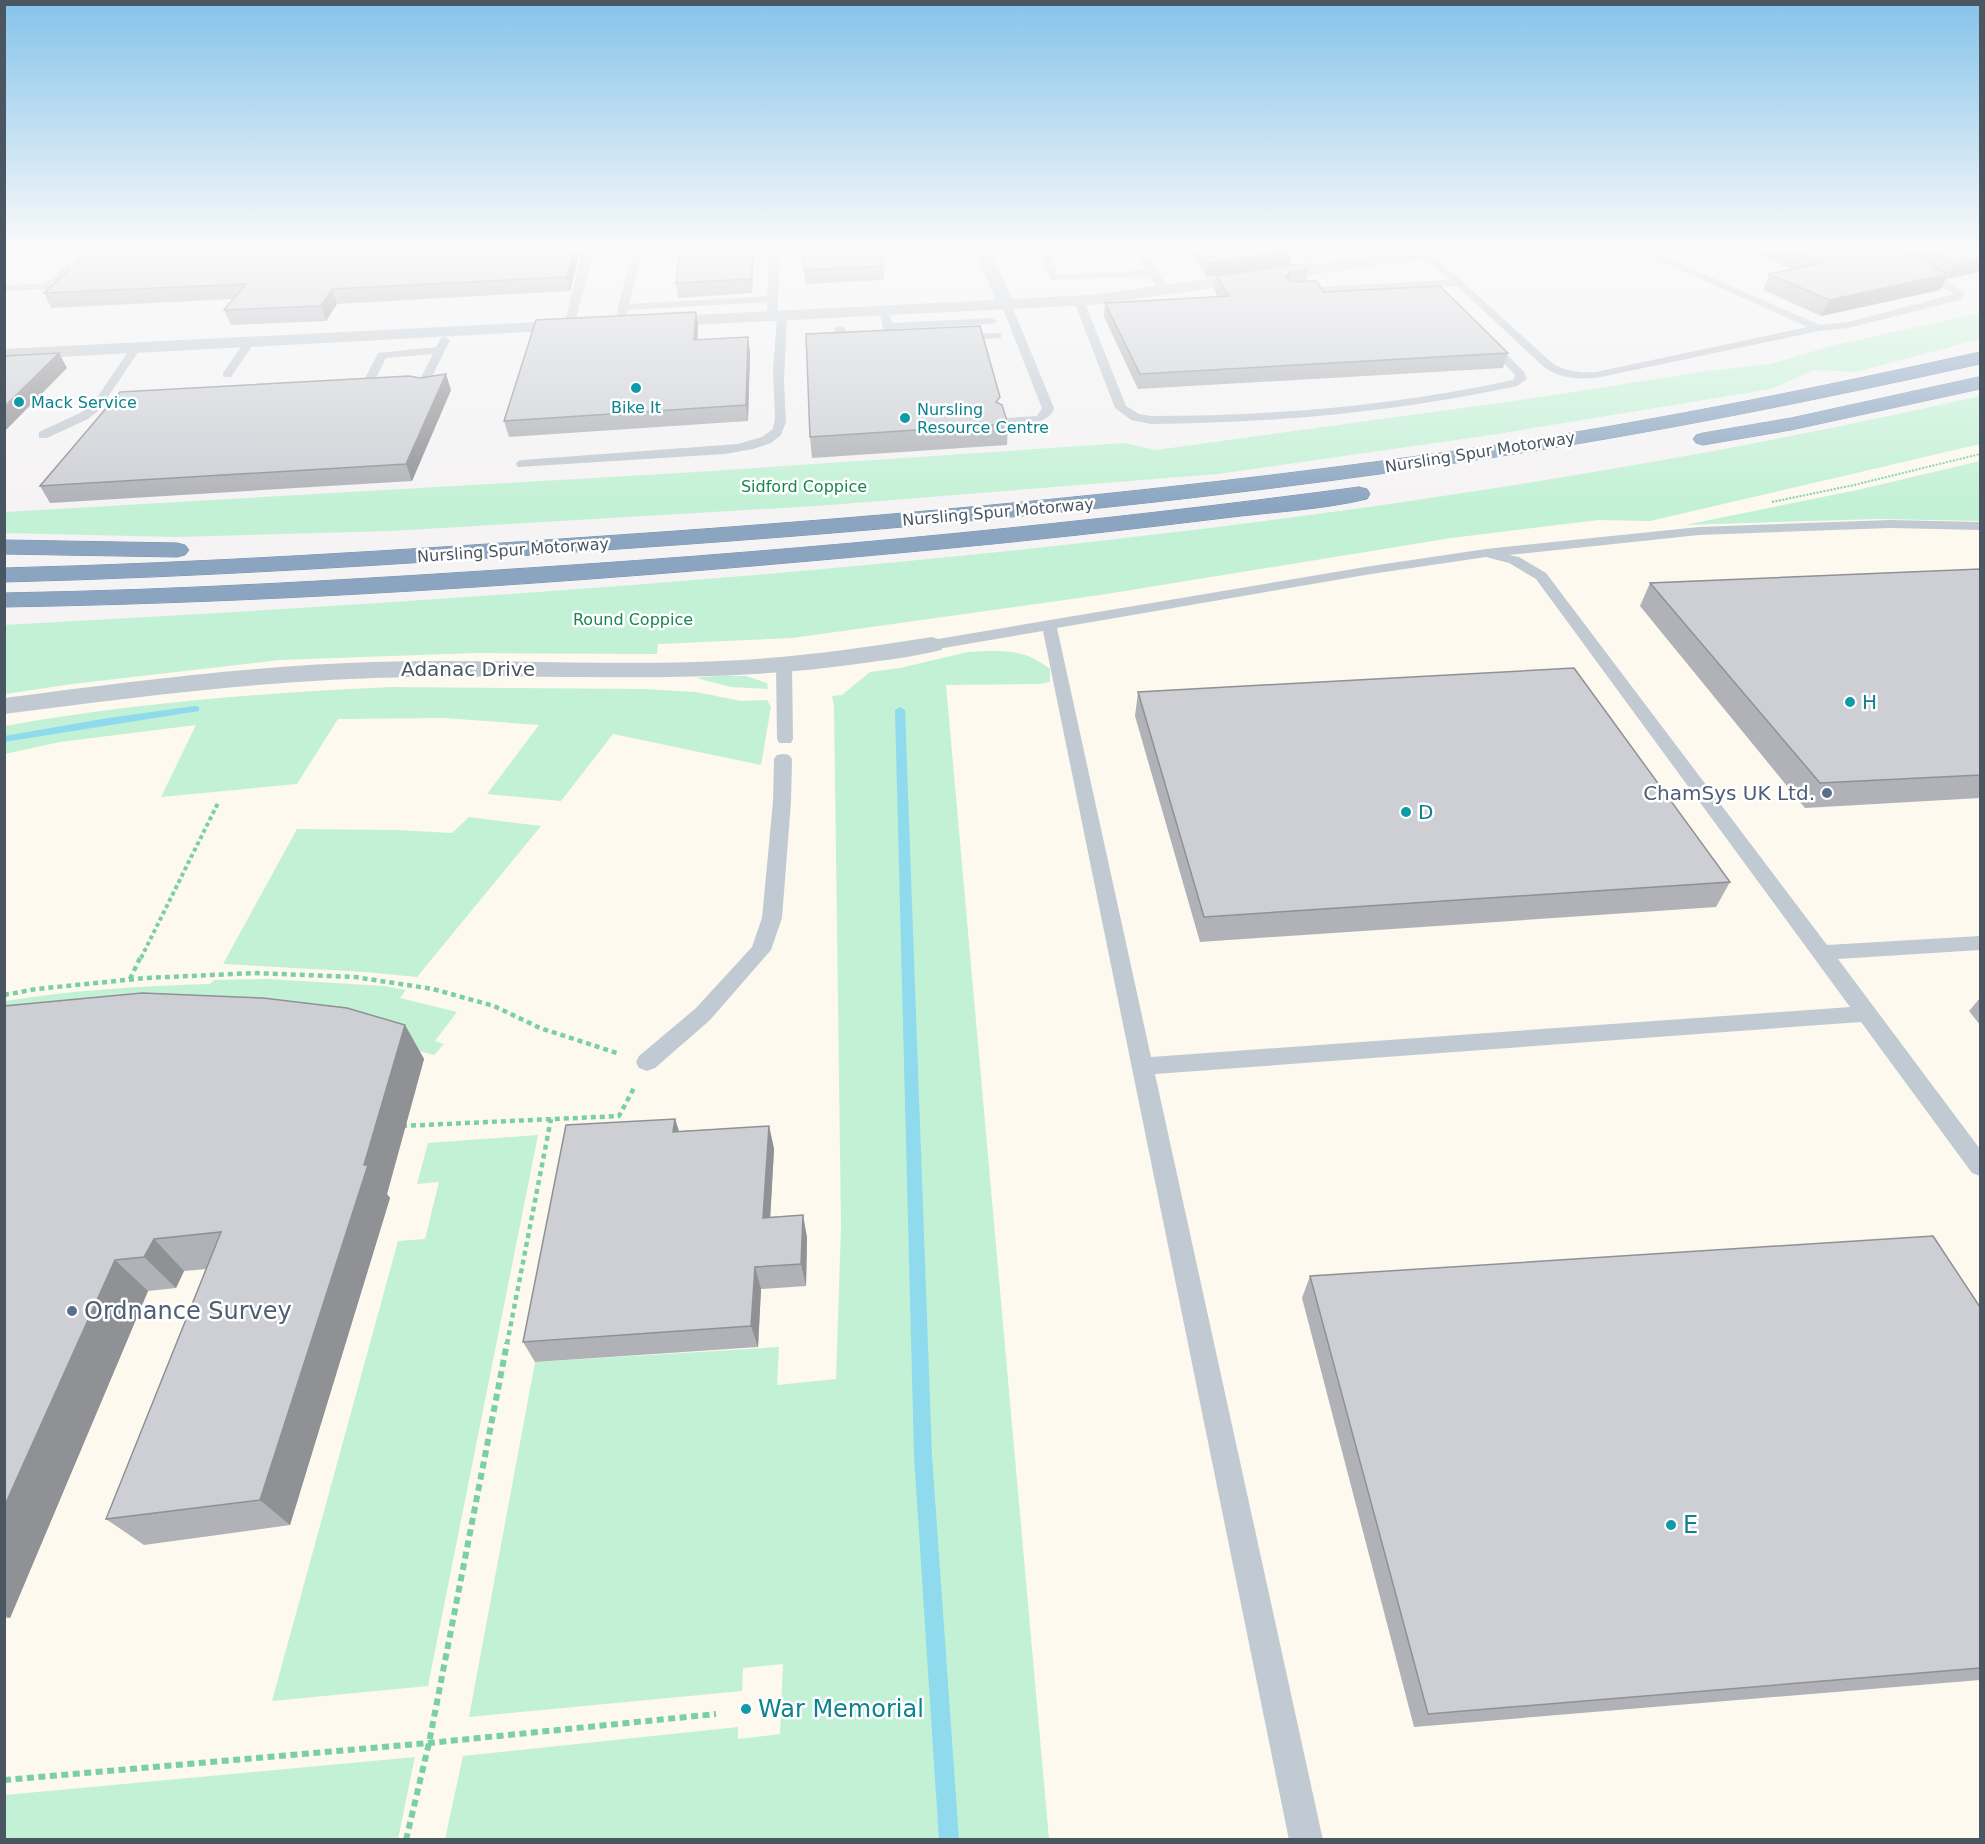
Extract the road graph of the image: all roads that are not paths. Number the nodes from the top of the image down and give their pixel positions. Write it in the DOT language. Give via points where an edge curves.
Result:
graph roads {
  1 [pos="393,335"];
  2 [pos="447,335"];
  3 [pos="776,335"];
  4 [pos="844,335"];
  5 [pos="890,335"];
  6 [pos="1019,335"];
  7 [pos="1092,335"];
  8 [pos="1481,335"];
  9 [pos="1515,335"];
  10 [pos="1786,335"];
  11 [pos="997,336"];
  12 [pos="950,338"];
  13 [pos="914,340"];
  14 [pos="891,341"];
  15 [pos="249,343"];
  16 [pos="136,348"];
  17 [pos="440,350"];
  18 [pos="4,355"];
  19 [pos="1980,358"];
  20 [pos="226,375"];
  21 [pos="1980,383"];
  22 [pos="421,389"];
  23 [pos="365,390"];
  24 [pos="1004,422"];
  25 [pos="43,435"];
  26 [pos="1686,442"];
  27 [pos="522,464"];
  28 [pos="1378,491"];
  29 [pos="1980,526"];
  30 [pos="554,547"];
  31 [pos="4,548"];
  32 [pos="1486,553"];
  33 [pos="4,575"];
  34 [pos="143,598"];
  35 [pos="4,600"];
  36 [pos="4,612"];
  37 [pos="1048,625"];
  38 [pos="932,645"];
  39 [pos="784,665"];
  40 [pos="4,706"];
  41 [pos="1980,943"];
  42 [pos="1821,953"];
  43 [pos="1866,1014"];
  44 [pos="647,1062"];
  45 [pos="1142,1066"];
  46 [pos="1980,1166"];
  47 [pos="1306,1839"];
  1 -- 15 [label="street"];
  2 -- 17 [label="lane"];
  3 -- 27 [label="lane" via="781,423 777,432 766,439 725,450"];
  4 -- 14 [label="lane" via="850,343"];
  5 -- 14 [label="lane"];
  6 -- 24 [label="lane" via="1048,408 1040,419"];
  7 -- 8 [label="lane" via="1121,408 1135,417 1265,420 1374,408 1517,383 1520,374"];
  9 -- 10 [label="lane" via="1560,373 1577,376 1614,372"];
  11 -- 12 [label="lane"];
  13 -- 14 [label="lane"];
  15 -- 16 [label="street"];
  15 -- 20 [label="lane"];
  16 -- 18 [label="street"];
  16 -- 25 [label="lane" via="95,408"];
  17 -- 22 [label="lane"];
  17 -- 23 [label="lane" via="382,355"];
  19 -- 30 [label="highway, Nursling Spur Motorway" via="1671,422 1362,470 968,516"];
  21 -- 26 [label="highway" via="1791,424"];
  28 -- 34 [label="highway, Nursling Spur Motorway" via="1132,523 842,552 334,589"];
  29 -- 32 [label="lane" via="1869,524 1700,531"];
  30 -- 31 [label="highway"];
  30 -- 33 [label="highway, Nursling Spur Motorway" via="372,560"];
  32 -- 37 [label="lane"];
  32 -- 42 [label="lane" via="1514,560 1540,576"];
  34 -- 35 [label="highway, Nursling Spur Motorway"];
  34 -- 36 [label="highway"];
  37 -- 38 [label="lane"];
  37 -- 45 [label="lane"];
  38 -- 39 [label="street, Adanac Drive"];
  39 -- 40 [label="street, Adanac Drive" via="318,672 248,676"];
  39 -- 44 [label="lane" via="785,739 796,744 796,751 783,759 772,918 761,950 703,1014"];
  41 -- 42 [label="lane"];
  42 -- 43 [label="lane"];
  43 -- 45 [label="lane"];
  43 -- 46 [label="lane"];
  45 -- 47 [label="lane"];
}
